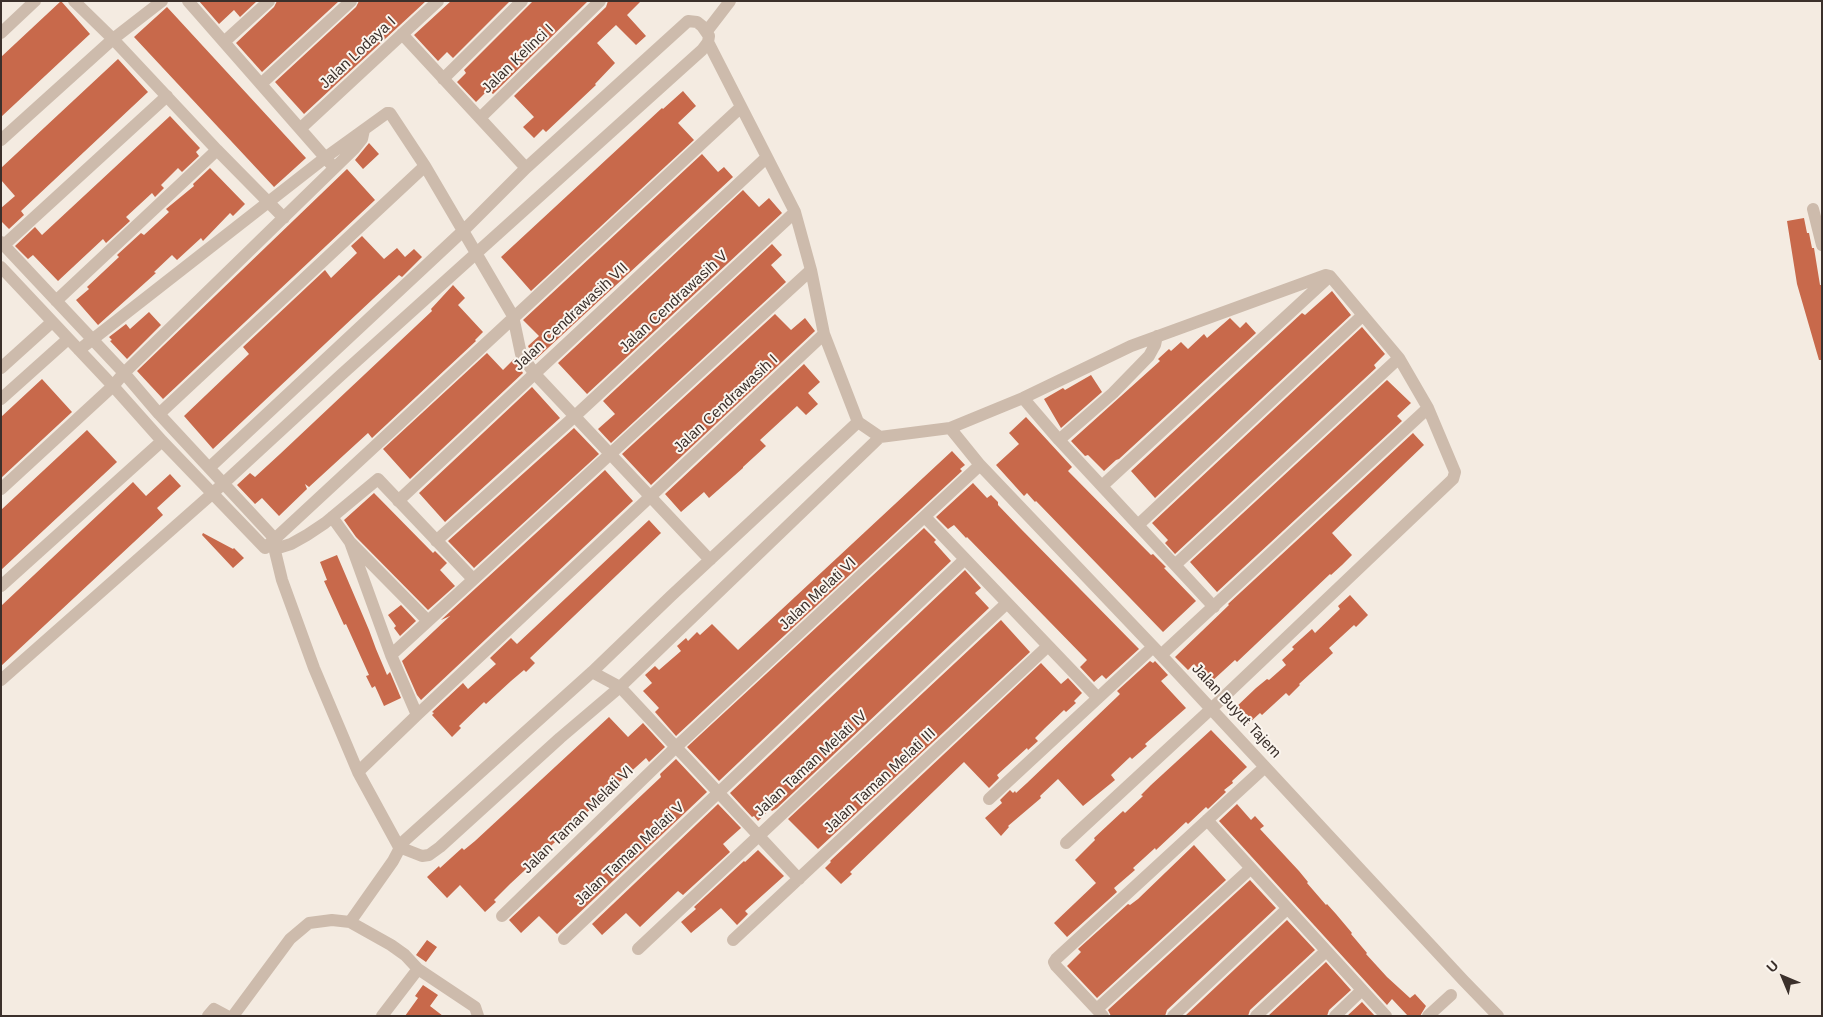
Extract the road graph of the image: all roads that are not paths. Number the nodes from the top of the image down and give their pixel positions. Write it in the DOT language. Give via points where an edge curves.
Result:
graph roads {
  1 [pos="35,1"];
  2 [pos="74,1"];
  3 [pos="162,1"];
  4 [pos="188,1"];
  5 [pos="269,1"];
  6 [pos="351,1"];
  7 [pos="438,1"];
  8 [pos="522,1"];
  9 [pos="600,1"];
  10 [pos="730,1"];
  11 [pos="1,33"];
  12 [pos="402,34"];
  13 [pos="707,37"];
  14 [pos="113,39"];
  15 [pos="224,42"];
  16 [pos="444,79"];
  17 [pos="262,83"];
  18 [pos="167,96"];
  19 [pos="740,108"];
  20 [pos="480,118"];
  21 [pos="301,128"];
  22 [pos="364,130"];
  23 [pos="1,140"];
  24 [pos="217,150"];
  25 [pos="326,157"];
  26 [pos="766,158"];
  27 [pos="425,166"];
  28 [pos="335,168"];
  29 [pos="526,168"];
  30 [pos="268,203"];
  31 [pos="1813,209"];
  32 [pos="795,212"];
  33 [pos="284,218"];
  34 [pos="464,230"];
  35 [pos="1822,245"];
  36 [pos="5,247"];
  37 [pos="476,253"];
  38 [pos="1,262"];
  39 [pos="1,267"];
  40 [pos="811,270"];
  41 [pos="1330,276"];
  42 [pos="56,301"];
  43 [pos="1362,315"];
  44 [pos="513,316"];
  45 [pos="52,322"];
  46 [pos="824,334"];
  47 [pos="1157,336"];
  48 [pos="68,339"];
  49 [pos="92,340"];
  50 [pos="78,350"];
  51 [pos="1400,358"];
  52 [pos="326,359"];
  53 [pos="1,368"];
  54 [pos="124,373"];
  55 [pos="534,373"];
  56 [pos="341,375"];
  57 [pos="112,386"];
  58 [pos="1,398"];
  59 [pos="1022,398"];
  60 [pos="1428,408"];
  61 [pos="159,414"];
  62 [pos="575,416"];
  63 [pos="858,422"];
  64 [pos="950,428"];
  65 [pos="880,437"];
  66 [pos="1058,440"];
  67 [pos="162,441"];
  68 [pos="610,454"];
  69 [pos="980,465"];
  70 [pos="209,468"];
  71 [pos="222,483"];
  72 [pos="1102,486"];
  73 [pos="1,489"];
  74 [pos="213,493"];
  75 [pos="651,497"];
  76 [pos="398,501"];
  77 [pos="332,517"];
  78 [pos="925,517"];
  79 [pos="1138,525"];
  80 [pos="436,541"];
  81 [pos="350,542"];
  82 [pos="272,546"];
  83 [pos="965,559"];
  84 [pos="710,560"];
  85 [pos="1175,565"];
  86 [pos="473,579"];
  87 [pos="1,586"];
  88 [pos="1007,603"];
  89 [pos="1214,607"];
  90 [pos="428,621"];
  91 [pos="1048,646"];
  92 [pos="1157,651"];
  93 [pos="390,655"];
  94 [pos="592,672"];
  95 [pos="1,680"];
  96 [pos="620,687"];
  97 [pos="1098,698"];
  98 [pos="1211,709"];
  99 [pos="417,715"];
  100 [pos="676,747"];
  101 [pos="1265,767"];
  102 [pos="358,772"];
  103 [pos="718,793"];
  104 [pos="989,799"];
  105 [pos="1207,820"];
  106 [pos="759,836"];
  107 [pos="1066,843"];
  108 [pos="399,847"];
  109 [pos="1250,868"];
  110 [pos="799,878"];
  111 [pos="1287,909"];
  112 [pos="502,916"];
  113 [pos="350,922"];
  114 [pos="564,939"];
  115 [pos="733,940"];
  116 [pos="638,949"];
  117 [pos="1326,951"];
  118 [pos="418,969"];
  119 [pos="1362,990"];
  120 [pos="1451,995"];
  121 [pos="1100,1012"];
  122 [pos="208,1016"];
  123 [pos="227,1016"];
  124 [pos="233,1016"];
  125 [pos="382,1016"];
  126 [pos="478,1016"];
  127 [pos="1173,1016"];
  128 [pos="1256,1016"];
  129 [pos="1335,1016"];
  130 [pos="1386,1016"];
  131 [pos="1428,1016"];
  132 [pos="1498,1016"];
  1 -- 11 [label="street"];
  2 -- 14 [label="street"];
  3 -- 14 [label="street"];
  4 -- 15 [label="street"];
  5 -- 15 [label="street"];
  6 -- 17 [label="street"];
  7 -- 12 [label="street, Jalan Lodaya I"];
  8 -- 16 [label="street"];
  9 -- 20 [label="street, Jalan Kelinci I"];
  10 -- 13 [label="street"];
  12 -- 16 [label="street"];
  12 -- 21 [label="street, Jalan Lodaya I"];
  13 -- 19 [label="street"];
  13 -- 29 [label="street" via="697,22 688,21"];
  13 -- 37 [label="street" via="702,50"];
  14 -- 18 [label="street"];
  14 -- 23 [label="street"];
  15 -- 17 [label="street"];
  16 -- 20 [label="street"];
  17 -- 21 [label="street"];
  18 -- 24 [label="street"];
  18 -- 36 [label="street"];
  19 -- 26 [label="street"];
  19 -- 44 [label="street"];
  20 -- 29 [label="street"];
  21 -- 25 [label="street"];
  22 -- 25 [label="street"];
  22 -- 27 [label="street" via="390,113"];
  22 -- 28 [label="street" via="360,143"];
  24 -- 30 [label="street"];
  24 -- 42 [label="street"];
  25 -- 28 [label="street"];
  25 -- 30 [label="street"];
  26 -- 32 [label="street"];
  26 -- 55 [label="street, Jalan Cendrawasih VII"];
  27 -- 34 [label="street"];
  27 -- 61 [label="street"];
  28 -- 33 [label="street"];
  29 -- 34 [label="street"];
  30 -- 33 [label="street"];
  30 -- 49 [label="street"];
  31 -- 35 [label="street"];
  32 -- 40 [label="street"];
  32 -- 62 [label="street, Jalan Cendrawasih V"];
  33 -- 54 [label="street"];
  34 -- 37 [label="street"];
  34 -- 52 [label="street"];
  36 -- 38 [label="street"];
  36 -- 42 [label="street"];
  37 -- 44 [label="street"];
  37 -- 56 [label="street"];
  39 -- 45 [label="street"];
  40 -- 46 [label="street"];
  40 -- 68 [label="street"];
  41 -- 43 [label="street"];
  41 -- 47 [label="street"];
  41 -- 72 [label="street"];
  42 -- 49 [label="street"];
  43 -- 51 [label="street"];
  43 -- 79 [label="street"];
  44 -- 55 [label="street" via="521,354"];
  44 -- 82 [label="street"];
  45 -- 48 [label="street"];
  45 -- 53 [label="street"];
  46 -- 63 [label="street"];
  46 -- 75 [label="street, Jalan Cendrawasih I"];
  47 -- 59 [label="street"];
  47 -- 66 [label="street" via="1149,356 1113,393"];
  48 -- 50 [label="street"];
  48 -- 58 [label="street"];
  49 -- 50 [label="street"];
  49 -- 54 [label="street"];
  50 -- 57 [label="street"];
  51 -- 60 [label="street"];
  51 -- 85 [label="street"];
  52 -- 56 [label="street"];
  52 -- 70 [label="street"];
  54 -- 57 [label="street"];
  54 -- 61 [label="street"];
  55 -- 62 [label="street"];
  55 -- 76 [label="street, Jalan Cendrawasih VII"];
  56 -- 71 [label="street"];
  57 -- 67 [label="street"];
  57 -- 73 [label="street"];
  59 -- 64 [label="street"];
  59 -- 66 [label="street"];
  60 -- 89 [label="street"];
  60 -- 98 [label="street" via="1455,472 1453,479"];
  61 -- 70 [label="street"];
  62 -- 68 [label="street"];
  62 -- 80 [label="street, Jalan Cendrawasih V"];
  63 -- 65 [label="street"];
  63 -- 84 [label="street"];
  64 -- 65 [label="street"];
  64 -- 69 [label="street, Jalan Buyut Tajem"];
  65 -- 96 [label="street"];
  66 -- 72 [label="street"];
  67 -- 74 [label="street"];
  67 -- 87 [label="street"];
  68 -- 75 [label="street"];
  68 -- 86 [label="street"];
  69 -- 78 [label="street, Jalan Melati VI"];
  69 -- 92 [label="street, Jalan Buyut Tajem"];
  70 -- 71 [label="street"];
  71 -- 74 [label="street"];
  71 -- 82 [label="street"];
  72 -- 79 [label="street"];
  74 -- 82 [label="street"];
  74 -- 95 [label="street"];
  75 -- 84 [label="street"];
  75 -- 99 [label="street, Jalan Cendrawasih I"];
  76 -- 77 [label="street" via="378,479"];
  76 -- 80 [label="street"];
  77 -- 81 [label="street"];
  77 -- 82 [label="street" via="296,542"];
  78 -- 83 [label="street"];
  78 -- 100 [label="street, Jalan Melati VI"];
  79 -- 85 [label="street"];
  80 -- 86 [label="street"];
  81 -- 90 [label="street"];
  81 -- 93 [label="street"];
  82 -- 102 [label="street" via="314,668"];
  83 -- 88 [label="street"];
  83 -- 103 [label="street, Jalan Taman Melati V"];
  84 -- 94 [label="street"];
  85 -- 89 [label="street"];
  86 -- 90 [label="street"];
  88 -- 91 [label="street"];
  88 -- 106 [label="street, Jalan Taman Melati IV"];
  89 -- 92 [label="street"];
  90 -- 93 [label="street"];
  91 -- 97 [label="street"];
  91 -- 110 [label="street, Jalan Taman Melati III"];
  92 -- 97 [label="street"];
  92 -- 98 [label="street, Jalan Buyut Tajem"];
  93 -- 99 [label="street"];
  94 -- 96 [label="street"];
  94 -- 108 [label="street"];
  96 -- 100 [label="street"];
  96 -- 108 [label="street" via="429,855 422,856"];
  97 -- 104 [label="street"];
  98 -- 101 [label="street, Jalan Buyut Tajem"];
  98 -- 107 [label="street"];
  99 -- 102 [label="street, Jalan Cendrawasih I"];
  100 -- 103 [label="street"];
  100 -- 112 [label="street, Jalan Taman Melati VI"];
  101 -- 105 [label="street"];
  101 -- 132 [label="street, Jalan Buyut Tajem"];
  102 -- 108 [label="street"];
  103 -- 106 [label="street"];
  103 -- 114 [label="street, Jalan Taman Melati V"];
  105 -- 109 [label="street"];
  105 -- 121 [label="street" via="1054,962"];
  106 -- 110 [label="street"];
  106 -- 116 [label="street, Jalan Taman Melati IV"];
  108 -- 113 [label="street" via="393,861"];
  109 -- 111 [label="street"];
  109 -- 121 [label="street"];
  110 -- 115 [label="street, Jalan Taman Melati III"];
  111 -- 117 [label="street"];
  111 -- 127 [label="street"];
  113 -- 118 [label="street" via="391,945"];
  113 -- 124 [label="street" via="309,923 290,939"];
  117 -- 119 [label="street"];
  117 -- 128 [label="street"];
  118 -- 125 [label="street"];
  118 -- 126 [label="street" via="475,1007"];
  119 -- 129 [label="street"];
  119 -- 130 [label="street"];
  120 -- 131 [label="street"];
  122 -- 123 [label="street" via="214,1009"];
}
